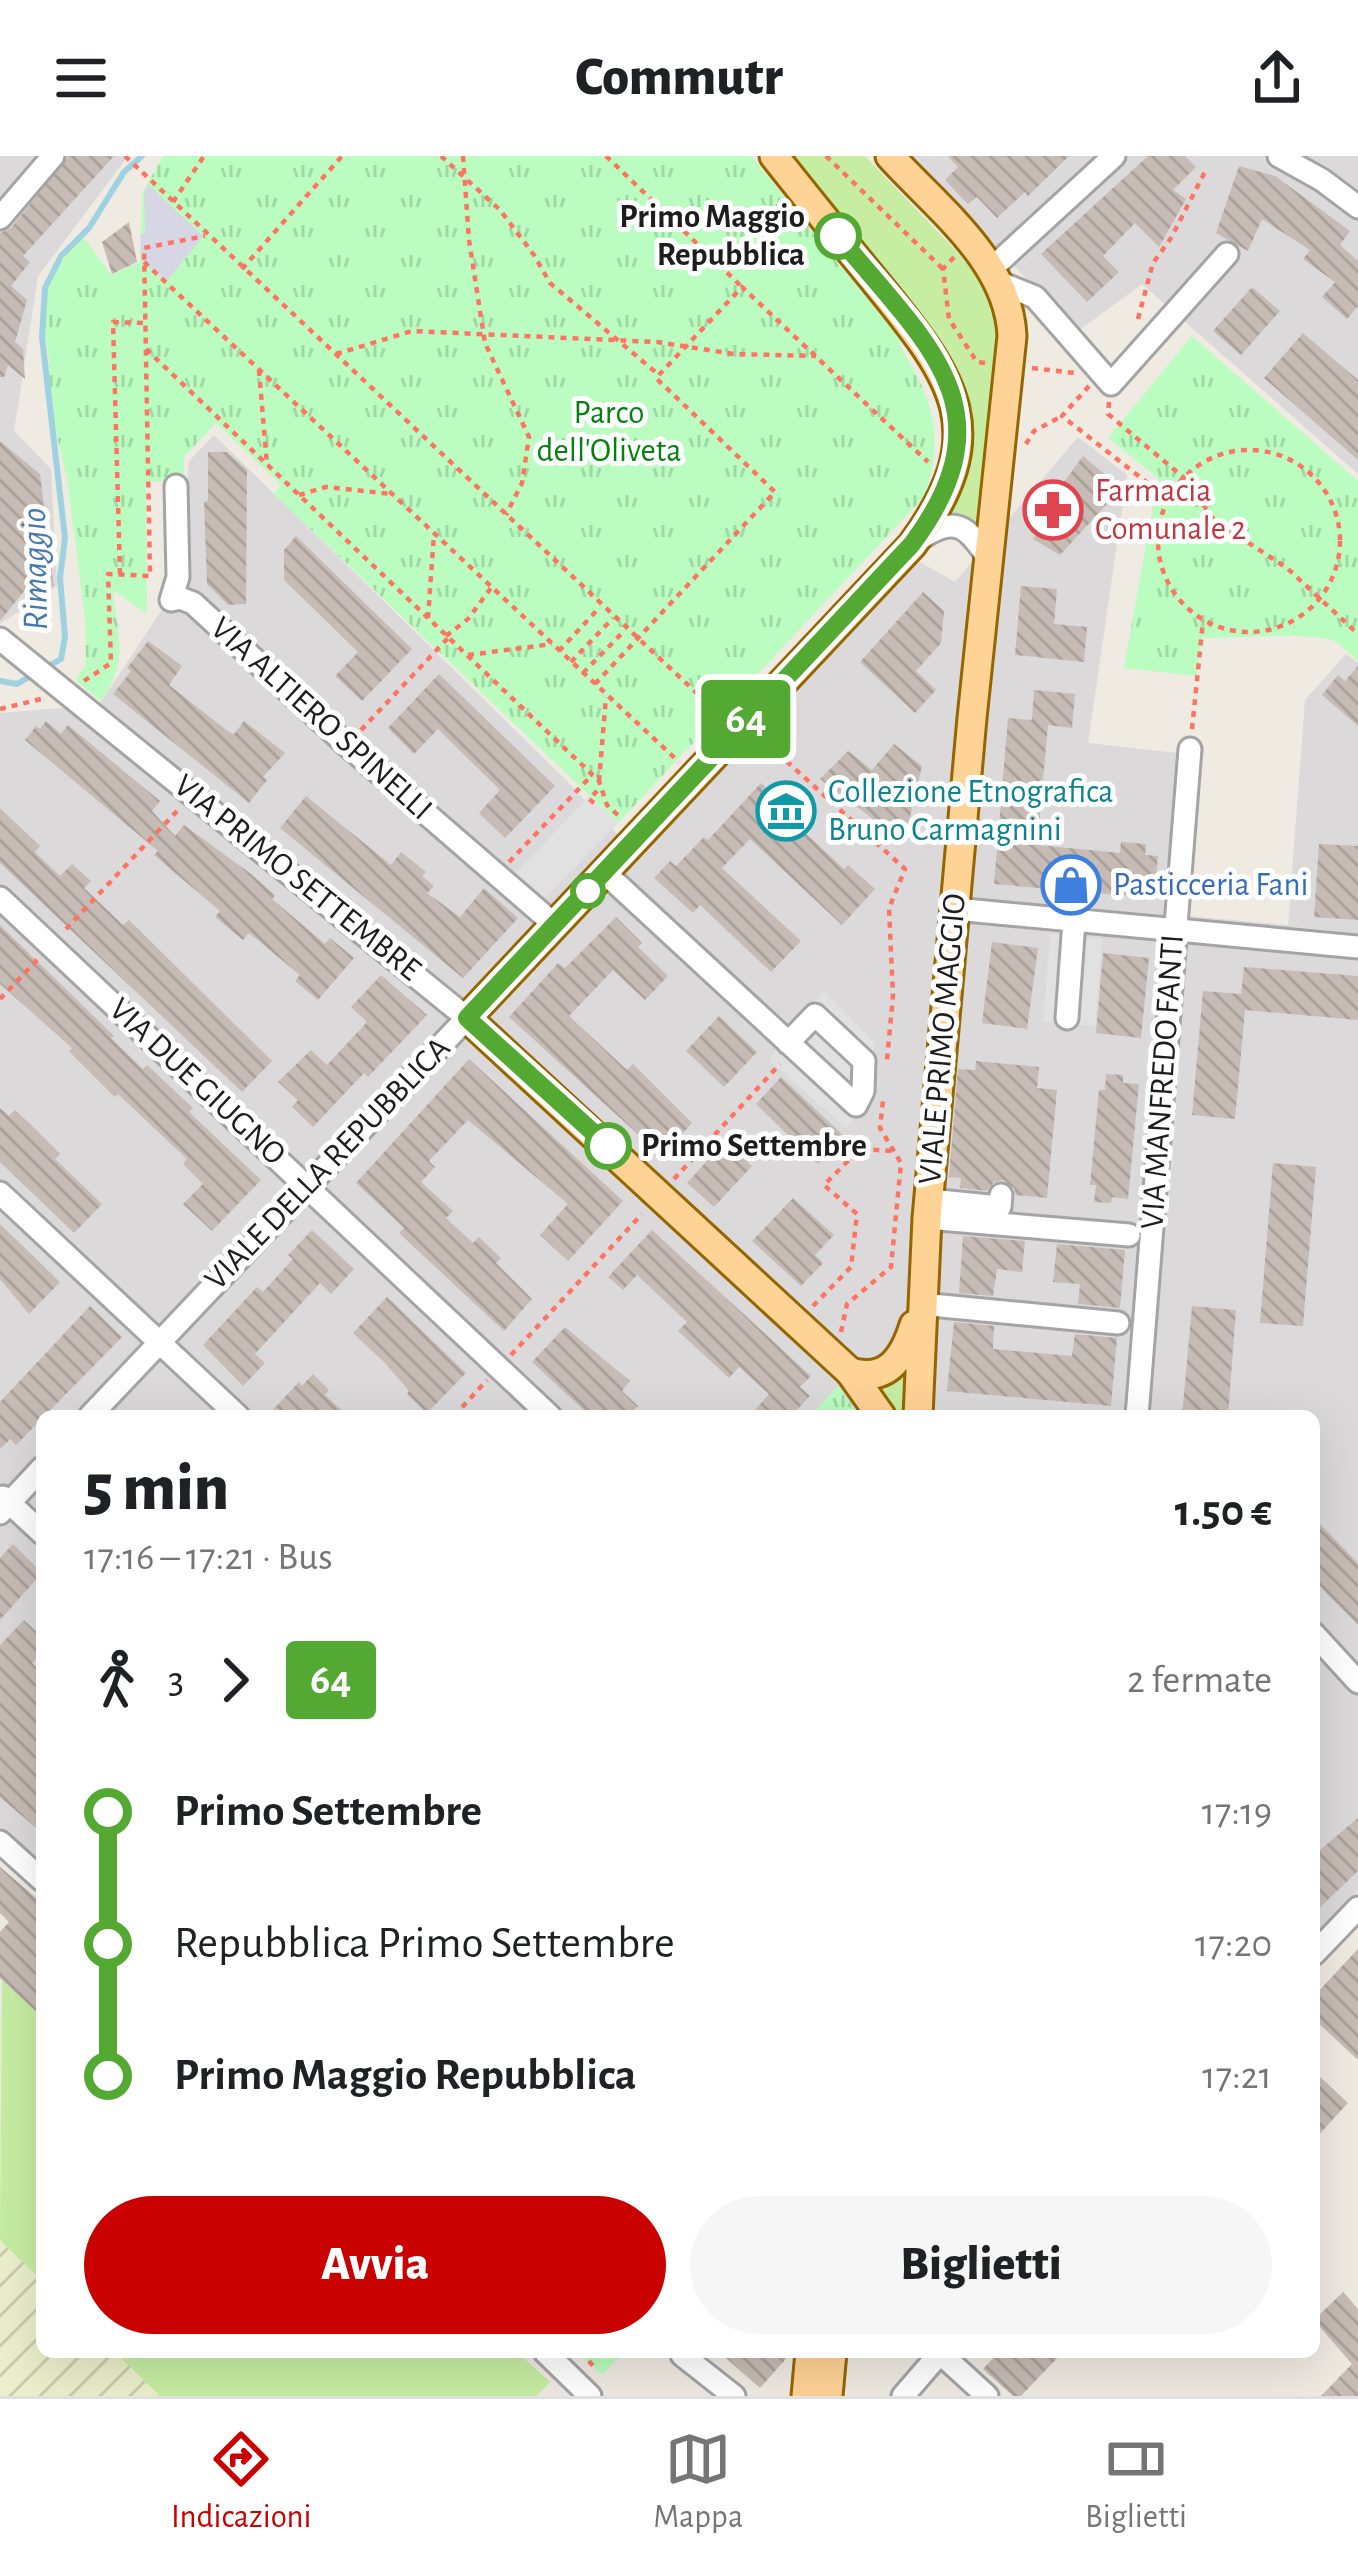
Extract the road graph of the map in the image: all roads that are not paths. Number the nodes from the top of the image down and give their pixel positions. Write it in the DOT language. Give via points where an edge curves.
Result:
graph roads {
  1 [pos="52,156"];
  2 [pos="774,156"];
  3 [pos="890,156"];
  4 [pos="1114,156"];
  5 [pos="1279,156"];
  6 [pos="1358,207"];
  7 [pos="0,218"];
  8 [pos="1227,254"];
  9 [pos="995,276"];
  10 [pos="1059,327"];
  11 [pos="1008,358"];
  12 [pos="176,486"];
  13 [pos="912,544"];
  14 [pos="991,562"];
  15 [pos="0,639"];
  16 [pos="1190,749"];
  17 [pos="605,873"];
  18 [pos="0,898"];
  19 [pos="955,910"];
  20 [pos="1074,921"];
  21 [pos="555,925"];
  22 [pos="1174,930"];
  23 [pos="1358,947"];
  24 [pos="467,1018"];
  25 [pos="1067,1018"];
  26 [pos="791,1046"];
  27 [pos="307,1186"];
  28 [pos="0,1193"];
  29 [pos="1001,1196"];
  30 [pos="928,1209"];
  31 [pos="1129,1235"];
  32 [pos="921,1304"];
  33 [pos="1118,1323"];
  34 [pos="159,1341"];
  35 [pos="850,1372"];
  36 [pos="96,1410"];
  37 [pos="232,1410"];
  38 [pos="544,1410"];
  39 [pos="877,1410"];
  40 [pos="918,1410"];
  41 [pos="1137,1410"];
  42 [pos="36,1474"];
  43 [pos="3,1504"];
  44 [pos="36,1529"];
  45 [pos="1320,1641"];
  46 [pos="1358,1682"];
  47 [pos="0,1842"];
  48 [pos="36,1875"];
  49 [pos="1358,1908"];
  50 [pos="1320,1948"];
  51 [pos="551,2358"];
  52 [pos="686,2358"];
  53 [pos="809,2358"];
  54 [pos="831,2358"];
  55 [pos="936,2358"];
  56 [pos="944,2358"];
  57 [pos="590,2396"];
  58 [pos="734,2396"];
  59 [pos="806,2396"];
  60 [pos="828,2396"];
  61 [pos="903,2396"];
  62 [pos="987,2396"];
  1 -- 7 [label="street"];
  2 -- 13 [label="main road, VIALE DELLA REPUBBLICA" via="947,381 958,449 935,514"];
  3 -- 9 [label="main road, VIALE PRIMO MAGGIO"];
  4 -- 9 [label="street"];
  5 -- 6 [label="street"];
  8 -- 10 [label="street, VIALE PRIMO MAGGIO" via="1111,384"];
  9 -- 10 [label="street, VIALE PRIMO MAGGIO" via="1035,297"];
  9 -- 11 [label="main road, VIALE PRIMO MAGGIO" via="1011,312"];
  10 -- 11 [label="street" via="1028,317"];
  11 -- 14 [label="main road, VIALE PRIMO MAGGIO"];
  12 -- 21 [label="street, VIA ALTIERO SPINELLI" via="172,600 193,603"];
  13 -- 14 [label="street" via="955,526"];
  13 -- 17 [label="main road, VIALE DELLA REPUBBLICA"];
  14 -- 19 [label="main road, VIALE PRIMO MAGGIO"];
  15 -- 24 [label="street, VIA PRIMO SETTEMBRE"];
  16 -- 22 [label="street, VIA MANFREDO FANTI"];
  17 -- 21 [label="main road, VIALE DELLA REPUBBLICA"];
  17 -- 26 [label="street"];
  18 -- 27 [label="street, VIA DUE GIUGNO"];
  19 -- 20 [label="street"];
  19 -- 30 [label="main road, VIALE PRIMO MAGGIO"];
  20 -- 22 [label="street"];
  20 -- 25 [label="street"];
  21 -- 24 [label="main road, VIALE DELLA REPUBBLICA"];
  22 -- 23 [label="street"];
  22 -- 41 [label="street, VIA MANFREDO FANTI"];
  24 -- 27 [label="street, VIALE DELLA REPUBBLICA"];
  24 -- 35 [label="main road, VIA PRIMO SETTEMBRE"];
  27 -- 34 [label="street, VIALE DELLA REPUBBLICA"];
  27 -- 38 [label="street, VIA DUE GIUGNO"];
  28 -- 34 [label="street"];
  29 -- 30 [label="street" via="1000,1207"];
  30 -- 31 [label="street"];
  30 -- 32 [label="main road, VIALE PRIMO MAGGIO"];
  32 -- 33 [label="street"];
  32 -- 35 [label="main road, VIALE PRIMO MAGGIO" via="891,1368"];
  32 -- 40 [label="main road, VIALE PRIMO MAGGIO"];
  34 -- 36 [label="street, VIALE DELLA REPUBBLICA"];
  34 -- 37 [label="street"];
  35 -- 39 [label="main road, VIA PRIMO SETTEMBRE"];
  42 -- 43 [label="street"];
  43 -- 44 [label="street"];
  45 -- 46 [label="street"];
  47 -- 48 [label="street"];
  49 -- 50 [label="street"];
  51 -- 57 [label="street"];
  52 -- 58 [label="street"];
  53 -- 59 [label="main road"];
  54 -- 60 [label="main road"];
  55 -- 61 [label="street"];
  56 -- 62 [label="street"];
}
